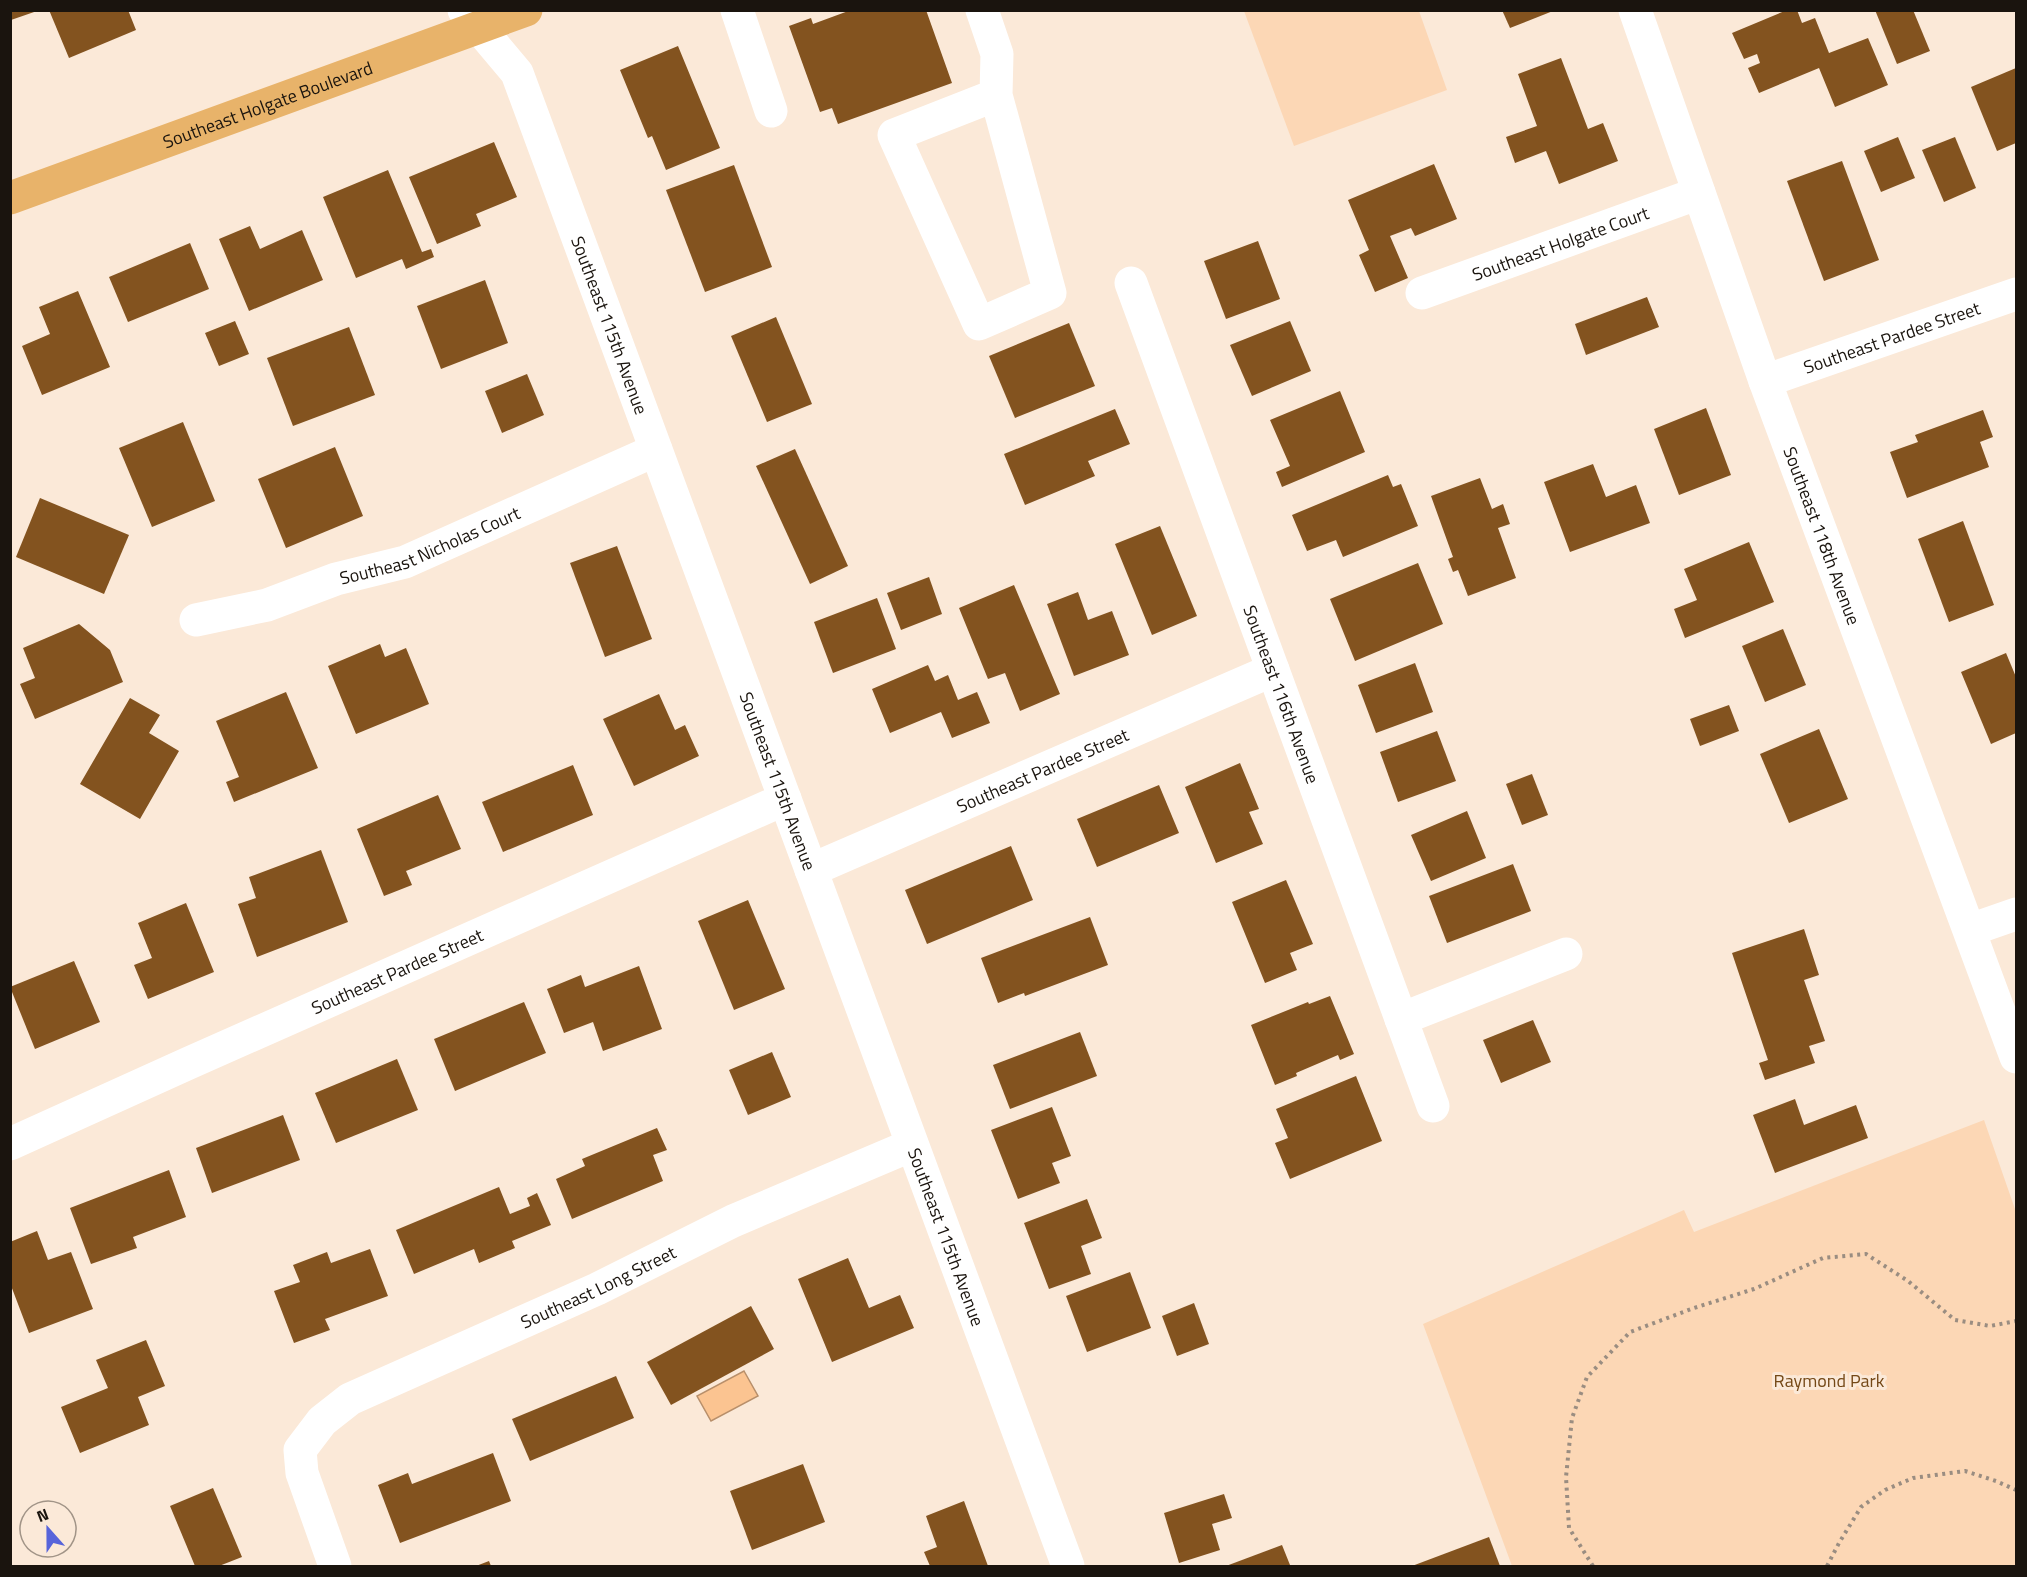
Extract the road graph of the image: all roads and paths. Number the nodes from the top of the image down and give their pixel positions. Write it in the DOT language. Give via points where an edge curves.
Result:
graph roads {
  1 [pos="526,10"];
  2 [pos="737,10"];
  3 [pos="982,10"];
  4 [pos="1635,10"];
  5 [pos="471,19"];
  6 [pos="996,95"];
  7 [pos="771,111"];
  8 [pos="1699,193"];
  9 [pos="10,198"];
  10 [pos="1131,283"];
  11 [pos="1422,293"];
  12 [pos="2016,294"];
  13 [pos="1766,381"];
  14 [pos="656,450"];
  15 [pos="196,620"];
  16 [pos="1273,670"];
  17 [pos="785,799"];
  18 [pos="811,870"];
  19 [pos="2016,914"];
  20 [pos="1970,930"];
  21 [pos="1566,954"];
  22 [pos="1401,1018"];
  23 [pos="2016,1057"];
  24 [pos="1433,1106"];
  25 [pos="10,1144"];
  26 [pos="912,1145"];
  27 [pos="2016,1321"];
  28 [pos="2016,1491"];
  29 [pos="334,1566"];
  30 [pos="1068,1566"];
  31 [pos="1593,1566"];
  32 [pos="1827,1566"];
  1 -- 5 [label="main road, Southeast Holgate Boulevard"];
  2 -- 7 [label="street"];
  3 -- 6 [label="street" via="997,54"];
  4 -- 8 [label="street, Southeast 118th Avenue"];
  5 -- 9 [label="main road, Southeast Holgate Boulevard"];
  5 -- 14 [label="street, Southeast 115th Avenue" via="517,73"];
  6 -- 6 [label="street" via="894,135 979,324 1050,293"];
  8 -- 11 [label="street, Southeast Holgate Court"];
  8 -- 13 [label="street, Southeast 118th Avenue"];
  10 -- 16 [label="street, Southeast 116th Avenue"];
  12 -- 13 [label="street, Southeast Pardee Street"];
  13 -- 20 [label="street, Southeast 118th Avenue"];
  14 -- 15 [label="street, Southeast Nicholas Court" via="405,562 336,579 267,605"];
  14 -- 17 [label="street, Southeast 115th Avenue"];
  16 -- 18 [label="street, Southeast Pardee Street"];
  16 -- 22 [label="street, Southeast 116th Avenue"];
  17 -- 18 [label="street, Southeast 115th Avenue"];
  17 -- 25 [label="street, Southeast Pardee Street"];
  18 -- 26 [label="street, Southeast 115th Avenue"];
  19 -- 20 [label="street"];
  20 -- 23 [label="street, Southeast 118th Avenue"];
  21 -- 22 [label="street"];
  22 -- 24 [label="street, Southeast 116th Avenue"];
  26 -- 29 [label="street, Southeast Long Street" via="733,1221 597,1289 350,1399 322,1420 300,1450 302,1473"];
  26 -- 30 [label="street, Southeast 115th Avenue"];
  27 -- 31 [label="path" via="1990,1326 1955,1320 1908,1281 1866,1254 1823,1258 1754,1288 1630,1332 1587,1377 1572,1418 1566,1477 1569,1528"];
  28 -- 32 [label="path" via="1965,1471 1913,1478 1885,1490 1861,1507"];
}
